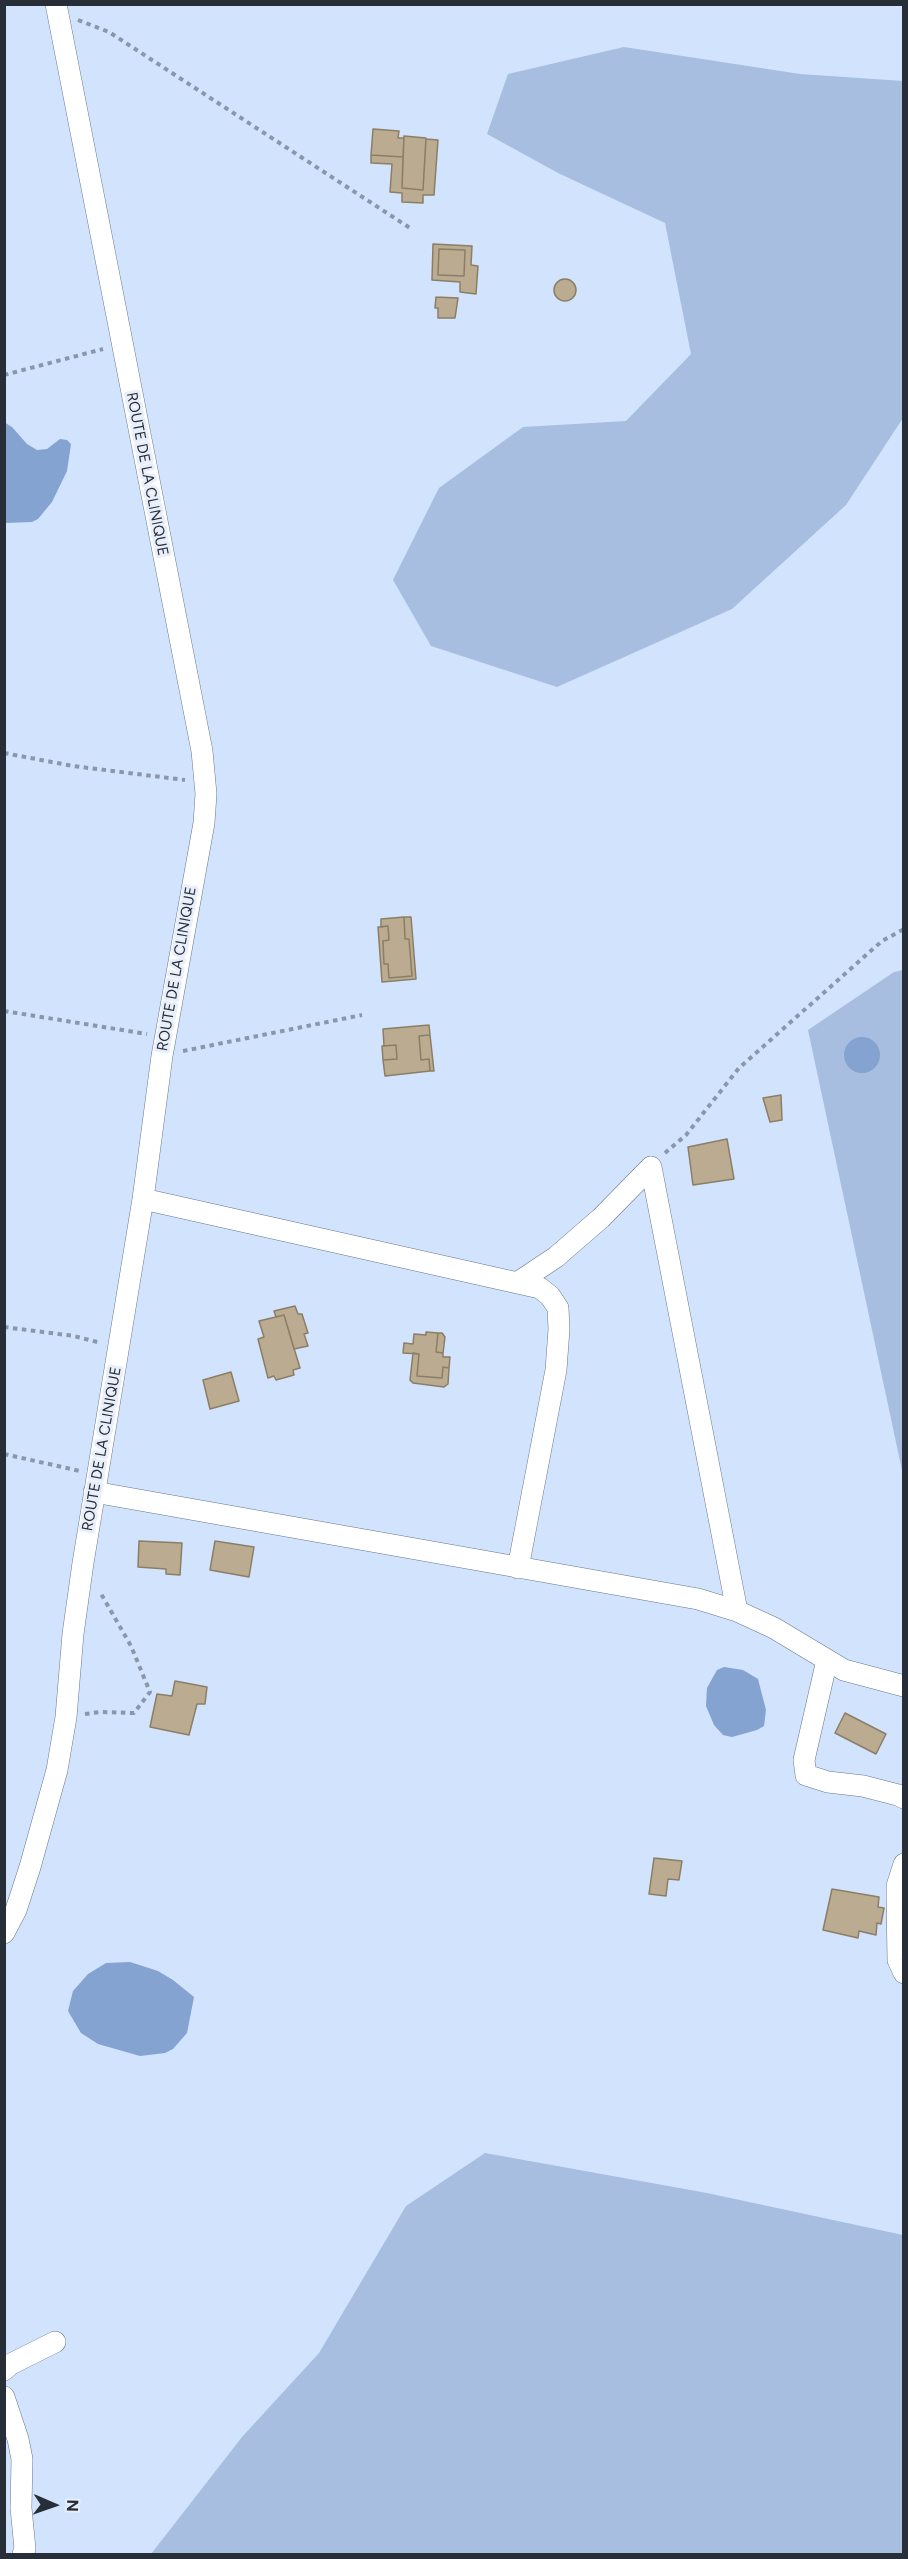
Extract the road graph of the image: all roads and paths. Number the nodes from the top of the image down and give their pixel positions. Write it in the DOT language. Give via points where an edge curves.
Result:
graph roads {
  1 [pos="57,8"];
  2 [pos="411,228"];
  3 [pos="121,343"];
  4 [pos="4,375"];
  5 [pos="4,753"];
  6 [pos="206,783"];
  7 [pos="903,929"];
  8 [pos="4,1011"];
  9 [pos="362,1015"];
  10 [pos="163,1046"];
  11 [pos="651,1167"];
  12 [pos="142,1199"];
  13 [pos="517,1283"];
  14 [pos="4,1327"];
  15 [pos="119,1348"];
  16 [pos="4,1454"];
  17 [pos="96,1484"];
  18 [pos="83,1563"];
  19 [pos="518,1569"];
  20 [pos="737,1611"];
  21 [pos="827,1660"];
  22 [pos="903,1686"];
  23 [pos="66,1717"];
  24 [pos="903,1798"];
  25 [pos="903,1864"];
  26 [pos="4,1933"];
  27 [pos="903,1973"];
  28 [pos="56,2342"];
  29 [pos="4,2370"];
  30 [pos="4,2397"];
  31 [pos="23,2554"];
  1 -- 2 [label="path" via="109,33"];
  1 -- 3 [label="street, ROUTE DE LA CLINIQUE"];
  3 -- 4 [label="path"];
  3 -- 6 [label="street, ROUTE DE LA CLINIQUE"];
  5 -- 6 [label="path"];
  6 -- 10 [label="street, ROUTE DE LA CLINIQUE" via="204,823"];
  7 -- 11 [label="path" via="882,941 739,1068 686,1135"];
  8 -- 10 [label="path"];
  9 -- 10 [label="path"];
  10 -- 12 [label="street, ROUTE DE LA CLINIQUE"];
  11 -- 13 [label="street" via="556,1257"];
  11 -- 20 [label="street"];
  12 -- 13 [label="street"];
  12 -- 15 [label="street, ROUTE DE LA CLINIQUE"];
  13 -- 19 [label="street" via="540,1288 550,1296 558,1308 559,1329"];
  14 -- 15 [label="path" via="74,1336"];
  15 -- 17 [label="street, ROUTE DE LA CLINIQUE"];
  16 -- 17 [label="path"];
  17 -- 18 [label="street, ROUTE DE LA CLINIQUE"];
  17 -- 19 [label="street"];
  18 -- 23 [label="street, ROUTE DE LA CLINIQUE"];
  18 -- 23 [label="path" via="131,1646 150,1692 134,1713"];
  19 -- 20 [label="street" via="699,1599"];
  20 -- 21 [label="street"];
  21 -- 22 [label="street" via="863,1677"];
  21 -- 24 [label="street" via="804,1760 806,1775"];
  23 -- 26 [label="street, ROUTE DE LA CLINIQUE" via="51,1798 16,1910"];
  25 -- 27 [label="street" via="897,1886 898,1960"];
  28 -- 29 [label="street"];
  30 -- 31 [label="street" via="22,2459"];
}
